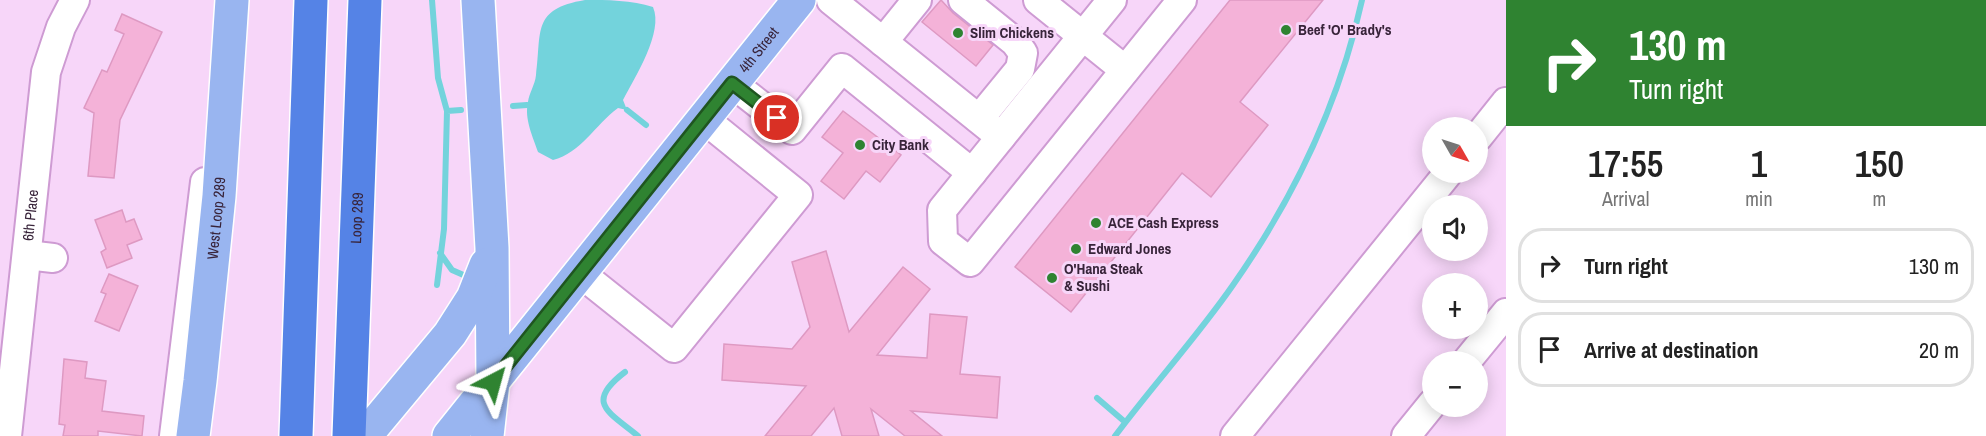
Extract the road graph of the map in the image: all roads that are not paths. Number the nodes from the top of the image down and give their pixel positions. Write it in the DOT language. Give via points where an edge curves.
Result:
graph roads {
  1 [pos="75,0"];
  2 [pos="215,0"];
  3 [pos="232,0"];
  4 [pos="311,0"];
  5 [pos="366,0"];
  6 [pos="478,0"];
  7 [pos="799,0"];
  8 [pos="831,0"];
  9 [pos="917,0"];
  10 [pos="963,0"];
  11 [pos="1038,0"];
  12 [pos="1112,0"];
  13 [pos="1182,0"];
  14 [pos="1083,36"];
  15 [pos="883,42"];
  16 [pos="1125,70"];
  17 [pos="732,83"];
  18 [pos="1506,102"];
  19 [pos="704,119"];
  20 [pos="978,119"];
  21 [pos="1488,124"];
  22 [pos="1001,137"];
  23 [pos="972,173"];
  24 [pos="1440,183"];
  25 [pos="492,248"];
  26 [pos="580,273"];
  27 [pos="1506,313"];
  28 [pos="1475,351"];
  29 [pos="200,381"];
  30 [pos="493,382"];
  31 [pos="1422,416"];
  32 [pos="355,431"];
  33 [pos="7,436"];
  34 [pos="174,436"];
  35 [pos="193,436"];
  36 [pos="201,436"];
  37 [pos="296,436"];
  38 [pos="449,436"];
  39 [pos="487,436"];
  40 [pos="1235,436"];
  41 [pos="1406,436"];
  1 -- 33 [label="street, 6th Place" via="46,72 40,257"];
  2 -- 34 [label="street" via="210,140"];
  3 -- 29 [label="main road, West Loop 289" via="219,196"];
  4 -- 37 [label="highway"];
  5 -- 32 [label="highway, Loop 289"];
  6 -- 25 [label="main road"];
  7 -- 17 [label="main road, 4th Street"];
  8 -- 15 [label="street"];
  9 -- 15 [label="street"];
  10 -- 20 [label="street" via="1015,42 1023,54 1020,69"];
  11 -- 14 [label="street"];
  12 -- 14 [label="street"];
  13 -- 16 [label="street"];
  14 -- 16 [label="street"];
  14 -- 22 [label="street"];
  15 -- 20 [label="street"];
  16 -- 23 [label="street" via="970,262 943,241 942,210"];
  17 -- 19 [label="main road, 4th Street"];
  17 -- 23 [label="street" via="792,130 842,68"];
  18 -- 21 [label="street"];
  19 -- 26 [label="main road, 4th Street"];
  19 -- 26 [label="street" via="798,195 791,204 674,348"];
  20 -- 22 [label="street"];
  22 -- 23 [label="street"];
  24 -- 40 [label="street"];
  25 -- 30 [label="main road"];
  25 -- 32 [label="main road" via="473,298 450,334"];
  26 -- 30 [label="main road, 4th Street"];
  27 -- 28 [label="street"];
  29 -- 35 [label="main road, West Loop 289"];
  29 -- 36 [label="main road"];
  30 -- 38 [label="main road, 4th Street"];
  30 -- 39 [label="main road"];
  31 -- 41 [label="street"];
}
